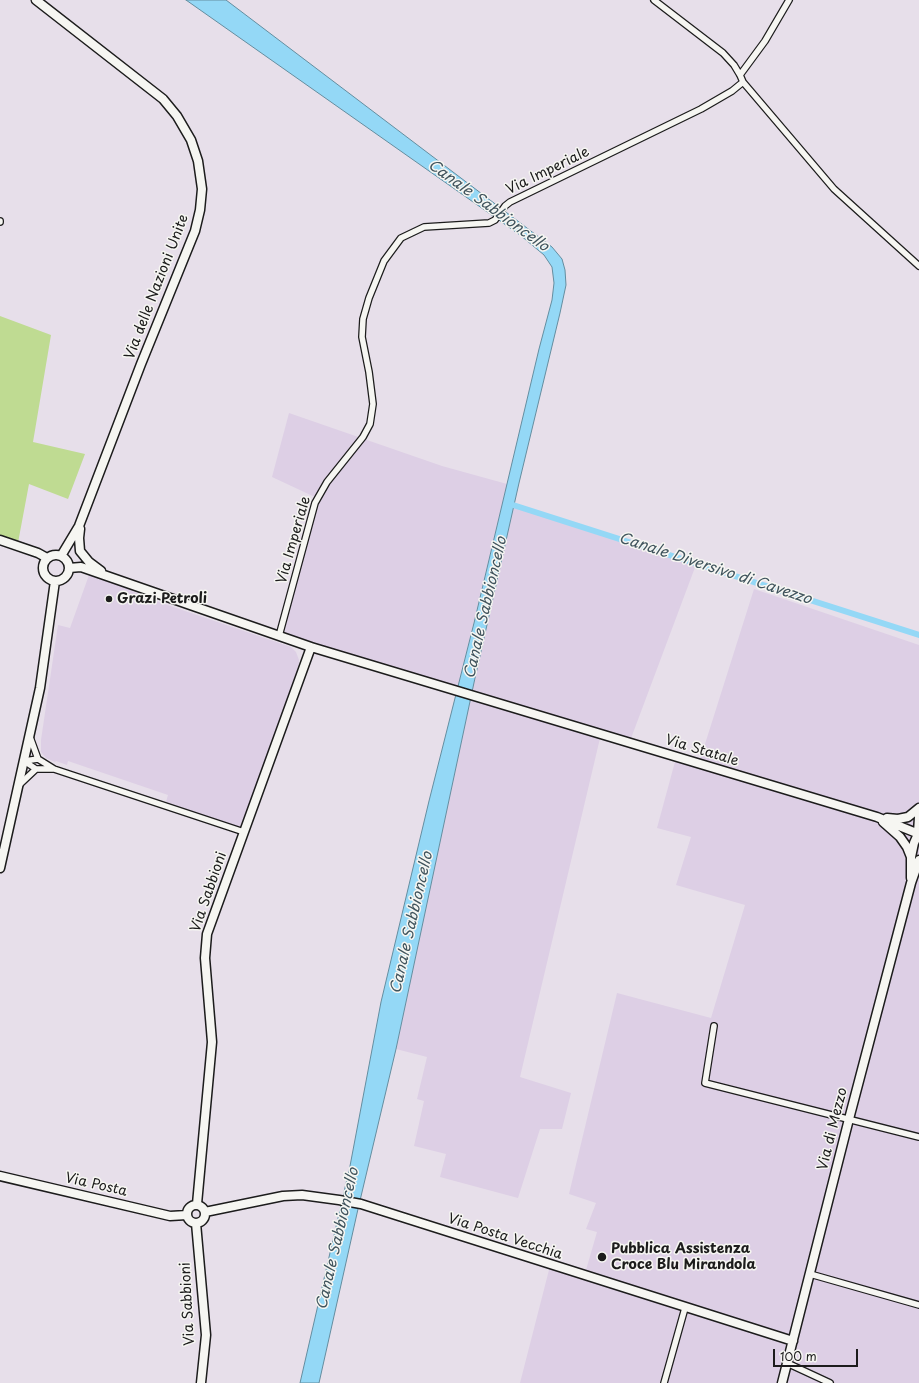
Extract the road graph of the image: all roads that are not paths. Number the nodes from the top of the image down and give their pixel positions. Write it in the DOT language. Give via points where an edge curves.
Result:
graph roads {
  1 [pos="36,0"];
  2 [pos="654,0"];
  3 [pos="789,0"];
  4 [pos="740,75"];
  5 [pos="743,82"];
  6 [pos="919,266"];
  7 [pos="79,526"];
  8 [pos="0,540"];
  9 [pos="61,556"];
  10 [pos="47,558"];
  11 [pos="69,568"];
  12 [pos="116,580"];
  13 [pos="55,581"];
  14 [pos="279,636"];
  15 [pos="311,647"];
  16 [pos="30,737"];
  17 [pos="38,759"];
  18 [pos="24,761"];
  19 [pos="36,769"];
  20 [pos="54,769"];
  21 [pos="18,785"];
  22 [pos="919,808"];
  23 [pos="878,817"];
  24 [pos="919,817"];
  25 [pos="244,832"];
  26 [pos="919,833"];
  27 [pos="915,859"];
  28 [pos="0,868"];
  29 [pos="714,1026"];
  30 [pos="849,1119"];
  31 [pos="919,1137"];
  32 [pos="0,1176"];
  33 [pos="197,1204"];
  34 [pos="205,1212"];
  35 [pos="187,1215"];
  36 [pos="196,1223"];
  37 [pos="810,1274"];
  38 [pos="919,1306"];
  39 [pos="685,1308"];
  40 [pos="793,1341"];
  41 [pos="787,1363"];
  42 [pos="201,1383"];
  43 [pos="664,1383"];
  44 [pos="782,1383"];
  45 [pos="830,1383"];
  1 -- 7 [label="street, Via delle Nazioni Unite" via="163,99 191,140 201,180 200,210 194,231"];
  2 -- 4 [label="street" via="723,54"];
  3 -- 4 [label="street" via="765,41"];
  4 -- 5 [label="street"];
  5 -- 6 [label="street" via="834,189"];
  5 -- 14 [label="street, Via Imperiale" via="701,108 510,202 495,220 484,225 424,227 401,238 387,256 369,298 362,326 372,394 373,411 370,424 363,437 327,482 315,503"];
  7 -- 9 [label="street, Via delle Nazioni Unite"];
  7 -- 12 [label="street, Via delle Nazioni Unite" via="82,555 93,566"];
  8 -- 10 [label="street"];
  9 -- 10 [label="street"];
  9 -- 11 [label="street" via="67,561"];
  10 -- 13 [label="street" via="43,567 44,574"];
  11 -- 12 [label="street" via="81,567"];
  11 -- 13 [label="street" via="65,578"];
  12 -- 14 [label="street, Via Statale"];
  13 -- 16 [label="street" via="40,688"];
  14 -- 15 [label="street, Via Statale"];
  15 -- 23 [label="street, Via Statale"];
  15 -- 25 [label="street, Via Sabbioni"];
  16 -- 17 [label="street"];
  16 -- 18 [label="street"];
  17 -- 18 [label="street"];
  17 -- 20 [label="street"];
  18 -- 19 [label="street"];
  18 -- 21 [label="street"];
  19 -- 20 [label="street"];
  19 -- 21 [label="street"];
  20 -- 25 [label="street"];
  21 -- 28 [label="street"];
  22 -- 23 [label="street" via="908,817"];
  23 -- 26 [label="street, Via Statale"];
  23 -- 27 [label="street" via="900,837"];
  24 -- 26 [label="street, Via di Mezzo"];
  25 -- 33 [label="street, Via Sabbioni" via="209,926 206,941 205,962 212,1042"];
  26 -- 27 [label="street, Via di Mezzo" via="914,843"];
  27 -- 30 [label="street, Via di Mezzo" via="911,883"];
  29 -- 30 [label="street" via="705,1083"];
  30 -- 31 [label="street"];
  30 -- 37 [label="street, Via di Mezzo"];
  32 -- 35 [label="street, Via Posta" via="170,1216"];
  33 -- 34 [label="street"];
  33 -- 35 [label="street" via="188,1209"];
  34 -- 36 [label="street" via="204,1218"];
  34 -- 39 [label="street, Via Posta Vecchia" via="283,1196 302,1195 361,1204"];
  35 -- 36 [label="street" via="190,1221"];
  36 -- 42 [label="street, Via Sabbioni" via="206,1335"];
  37 -- 38 [label="street"];
  37 -- 40 [label="street, Via di Mezzo"];
  39 -- 40 [label="street, Via Posta Vecchia"];
  39 -- 43 [label="street"];
  40 -- 41 [label="street, Via di Mezzo"];
  41 -- 44 [label="street, Via di Mezzo"];
  41 -- 45 [label="street"];
}
